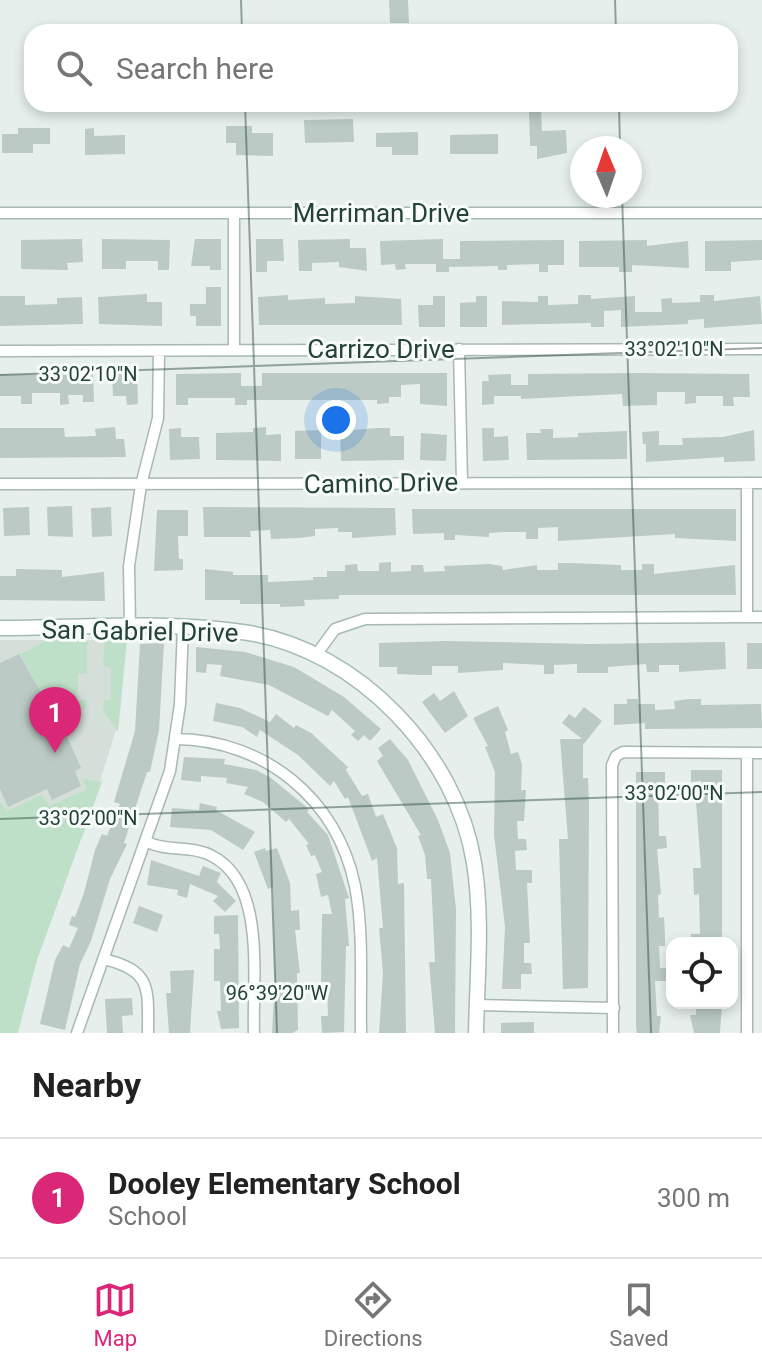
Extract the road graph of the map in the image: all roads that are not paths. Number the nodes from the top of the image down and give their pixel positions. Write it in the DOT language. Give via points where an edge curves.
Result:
graph roads {
  1 [pos="0,213"];
  2 [pos="234,213"];
  3 [pos="762,213"];
  4 [pos="234,348"];
  5 [pos="459,349"];
  6 [pos="762,349"];
  7 [pos="0,351"];
  8 [pos="159,351"];
  9 [pos="462,482"];
  10 [pos="747,483"];
  11 [pos="762,483"];
  12 [pos="0,484"];
  13 [pos="141,485"];
  14 [pos="747,617"];
  15 [pos="762,617"];
  16 [pos="130,627"];
  17 [pos="0,628"];
  18 [pos="183,628"];
  19 [pos="316,655"];
  20 [pos="176,739"];
  21 [pos="747,753"];
  22 [pos="762,753"];
  23 [pos="147,842"];
  24 [pos="104,959"];
  25 [pos="477,1005"];
  26 [pos="614,1008"];
  27 [pos="77,1033"];
  28 [pos="148,1033"];
  29 [pos="254,1033"];
  30 [pos="361,1033"];
  31 [pos="476,1033"];
  32 [pos="613,1033"];
  33 [pos="747,1033"];
  1 -- 2 [label="street, Merriman Drive"];
  2 -- 3 [label="street, Merriman Drive"];
  2 -- 4 [label="street"];
  4 -- 5 [label="street, Carrizo Drive"];
  4 -- 8 [label="street, Carrizo Drive"];
  5 -- 6 [label="street, Carrizo Drive"];
  5 -- 9 [label="street"];
  7 -- 8 [label="street, Carrizo Drive"];
  8 -- 13 [label="street" via="158,418"];
  9 -- 10 [label="street, Camino Drive"];
  9 -- 13 [label="street, Camino Drive"];
  10 -- 11 [label="street, Camino Drive"];
  10 -- 14 [label="street"];
  12 -- 13 [label="street, Camino Drive"];
  13 -- 16 [label="street" via="129,566"];
  14 -- 15 [label="street"];
  14 -- 19 [label="street" via="365,619 335,629"];
  16 -- 17 [label="street, San Gabriel Drive"];
  16 -- 18 [label="street, San Gabriel Drive"];
  18 -- 19 [label="street, San Gabriel Drive" via="253,633"];
  18 -- 20 [label="street"];
  19 -- 25 [label="street, San Gabriel Drive" via="394,710 452,794 474,862"];
  20 -- 23 [label="street"];
  20 -- 30 [label="street" via="218,743 265,759 286,772 322,811 348,858 356,889"];
  21 -- 22 [label="street"];
  21 -- 26 [label="street" via="616,756"];
  21 -- 33 [label="street"];
  23 -- 24 [label="street"];
  23 -- 29 [label="street" via="198,850 238,875 251,917"];
  24 -- 27 [label="street"];
  24 -- 28 [label="street" via="129,965 143,979"];
  25 -- 26 [label="street"];
  25 -- 31 [label="street, San Gabriel Drive"];
  26 -- 32 [label="street"];
}
